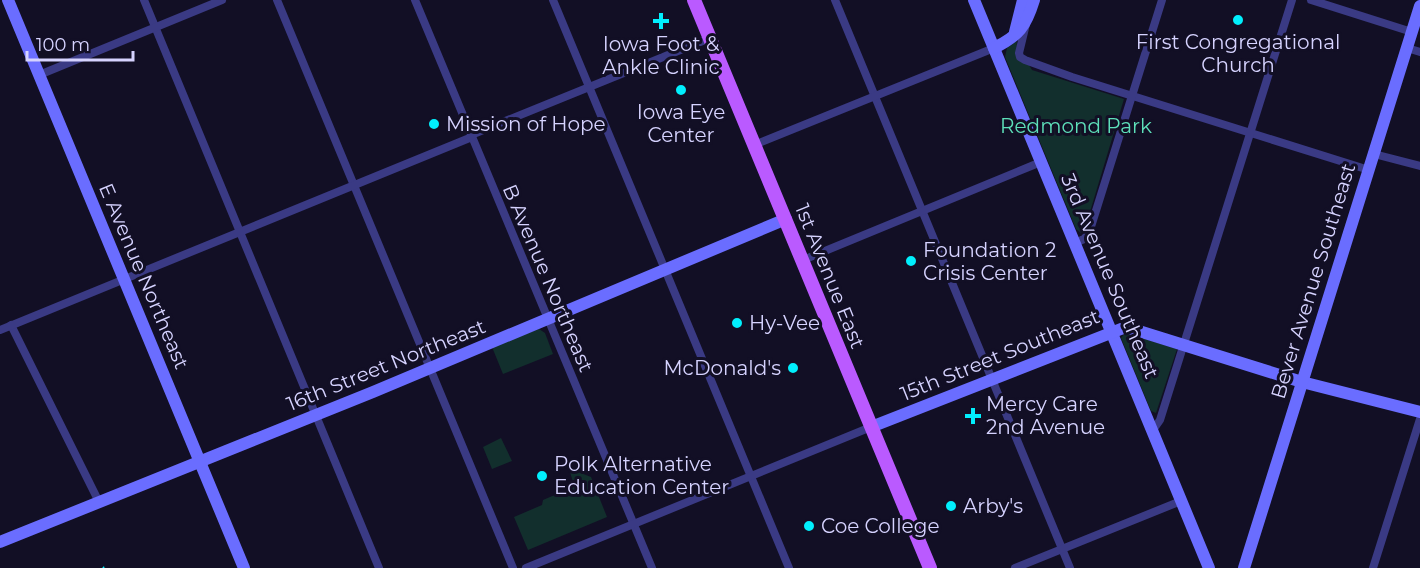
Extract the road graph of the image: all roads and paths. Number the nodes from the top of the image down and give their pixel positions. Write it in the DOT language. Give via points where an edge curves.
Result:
graph roads {
  1 [pos="8,0"];
  2 [pos="144,0"];
  3 [pos="222,0"];
  4 [pos="277,0"];
  5 [pos="415,0"];
  6 [pos="553,0"];
  7 [pos="694,0"];
  8 [pos="835,0"];
  9 [pos="974,0"];
  10 [pos="1023,0"];
  11 [pos="1034,0"];
  12 [pos="1162,0"];
  13 [pos="1292,0"];
  14 [pos="1311,0"];
  15 [pos="1420,6"];
  16 [pos="1026,24"];
  17 [pos="155,28"];
  18 [pos="1412,32"];
  19 [pos="710,38"];
  20 [pos="1011,39"];
  21 [pos="994,48"];
  22 [pos="1407,48"];
  23 [pos="1420,52"];
  24 [pos="39,75"];
  25 [pos="589,88"];
  26 [pos="875,96"];
  27 [pos="1132,96"];
  28 [pos="1250,133"];
  29 [pos="472,136"];
  30 [pos="754,145"];
  31 [pos="1374,154"];
  32 [pos="1041,162"];
  33 [pos="1420,166"];
  34 [pos="1369,170"];
  35 [pos="354,186"];
  36 [pos="922,211"];
  37 [pos="786,219"];
  38 [pos="240,232"];
  39 [pos="1075,243"];
  40 [pos="803,260"];
  41 [pos="664,269"];
  42 [pos="124,279"];
  43 [pos="547,319"];
  44 [pos="11,325"];
  45 [pos="0,330"];
  46 [pos="1111,332"];
  47 [pos="1184,344"];
  48 [pos="430,368"];
  49 [pos="992,380"];
  50 [pos="1302,382"];
  51 [pos="1420,412"];
  52 [pos="315,415"];
  53 [pos="1420,419"];
  54 [pos="871,428"];
  55 [pos="1153,430"];
  56 [pos="200,462"];
  57 [pos="751,477"];
  58 [pos="1181,501"];
  59 [pos="99,502"];
  60 [pos="634,524"];
  61 [pos="0,542"];
  62 [pos="1062,549"];
  63 [pos="244,568"];
  64 [pos="379,568"];
  65 [pos="513,568"];
  66 [pos="526,568"];
  67 [pos="652,568"];
  68 [pos="789,568"];
  69 [pos="930,568"];
  70 [pos="1015,568"];
  71 [pos="1070,568"];
  72 [pos="1209,568"];
  73 [pos="1244,568"];
  74 [pos="1373,568"];
  1 -- 24 [label="street, E Avenue Northeast"];
  2 -- 17 [label="street"];
  3 -- 17 [label="street"];
  4 -- 35 [label="street"];
  5 -- 29 [label="street, B Avenue Northeast"];
  6 -- 25 [label="street"];
  7 -- 19 [label="main road, 1st Avenue East"];
  8 -- 26 [label="street"];
  9 -- 21 [label="street, 3rd Avenue Southeast"];
  10 -- 20 [label="street"];
  11 -- 16 [label="street"];
  12 -- 27 [label="street"];
  13 -- 28 [label="street"];
  14 -- 18 [label="street"];
  15 -- 18 [label="street, Bever Avenue Southeast"];
  16 -- 20 [label="street"];
  16 -- 27 [label="street" via="1020,57"];
  17 -- 24 [label="street"];
  17 -- 38 [label="street"];
  18 -- 22 [label="street, Bever Avenue Southeast"];
  19 -- 25 [label="street"];
  19 -- 30 [label="main road, 1st Avenue East"];
  20 -- 21 [label="street"];
  21 -- 26 [label="street"];
  21 -- 32 [label="street, 3rd Avenue Southeast"];
  22 -- 23 [label="street"];
  22 -- 31 [label="street, Bever Avenue Southeast"];
  24 -- 42 [label="street, E Avenue Northeast"];
  25 -- 29 [label="street"];
  25 -- 41 [label="street"];
  26 -- 30 [label="street"];
  26 -- 36 [label="street"];
  27 -- 28 [label="street"];
  27 -- 39 [label="street" via="1089,233"];
  28 -- 34 [label="street"];
  28 -- 47 [label="street"];
  29 -- 35 [label="street"];
  29 -- 43 [label="street, B Avenue Northeast"];
  30 -- 37 [label="main road, 1st Avenue East"];
  31 -- 33 [label="street"];
  31 -- 34 [label="street, Bever Avenue Southeast"];
  32 -- 36 [label="street"];
  32 -- 39 [label="street, 3rd Avenue Southeast"];
  34 -- 50 [label="street, Bever Avenue Southeast"];
  35 -- 38 [label="street"];
  35 -- 48 [label="street"];
  36 -- 40 [label="street"];
  36 -- 49 [label="street"];
  37 -- 40 [label="main road, 1st Avenue East"];
  37 -- 41 [label="street, 16th Street Northeast"];
  38 -- 42 [label="street"];
  38 -- 52 [label="street"];
  39 -- 46 [label="street, 3rd Avenue Southeast"];
  40 -- 54 [label="main road, 1st Avenue East"];
  41 -- 43 [label="street, 16th Street Northeast"];
  41 -- 57 [label="street"];
  42 -- 44 [label="street"];
  42 -- 56 [label="street, E Avenue Northeast"];
  43 -- 48 [label="street, 16th Street Northeast"];
  43 -- 60 [label="street, B Avenue Northeast"];
  44 -- 45 [label="street"];
  44 -- 59 [label="street"];
  46 -- 47 [label="street, 15th Street Southeast" via="1123,327"];
  46 -- 49 [label="street, 15th Street Southeast"];
  46 -- 55 [label="street, 3rd Avenue Southeast"];
  47 -- 50 [label="street, 15th Street Southeast"];
  47 -- 55 [label="street" via="1160,420"];
  48 -- 52 [label="street, 16th Street Northeast"];
  48 -- 65 [label="street"];
  49 -- 54 [label="street, 15th Street Southeast"];
  49 -- 62 [label="street"];
  50 -- 51 [label="street, 15th Street Southeast"];
  50 -- 73 [label="street, Bever Avenue Southeast"];
  52 -- 56 [label="street, 16th Street Northeast"];
  52 -- 64 [label="street"];
  53 -- 74 [label="street"];
  54 -- 57 [label="street"];
  54 -- 69 [label="main road, 1st Avenue East"];
  55 -- 58 [label="street, 3rd Avenue Southeast"];
  56 -- 59 [label="street, 16th Street Northeast"];
  56 -- 63 [label="street, E Avenue Northeast"];
  57 -- 60 [label="street"];
  57 -- 68 [label="street"];
  58 -- 62 [label="street"];
  58 -- 72 [label="street, 3rd Avenue Southeast"];
  59 -- 61 [label="street, 16th Street Northeast"];
  60 -- 66 [label="street"];
  60 -- 67 [label="street, B Avenue Northeast"];
  62 -- 70 [label="street"];
  62 -- 71 [label="street"];
}
